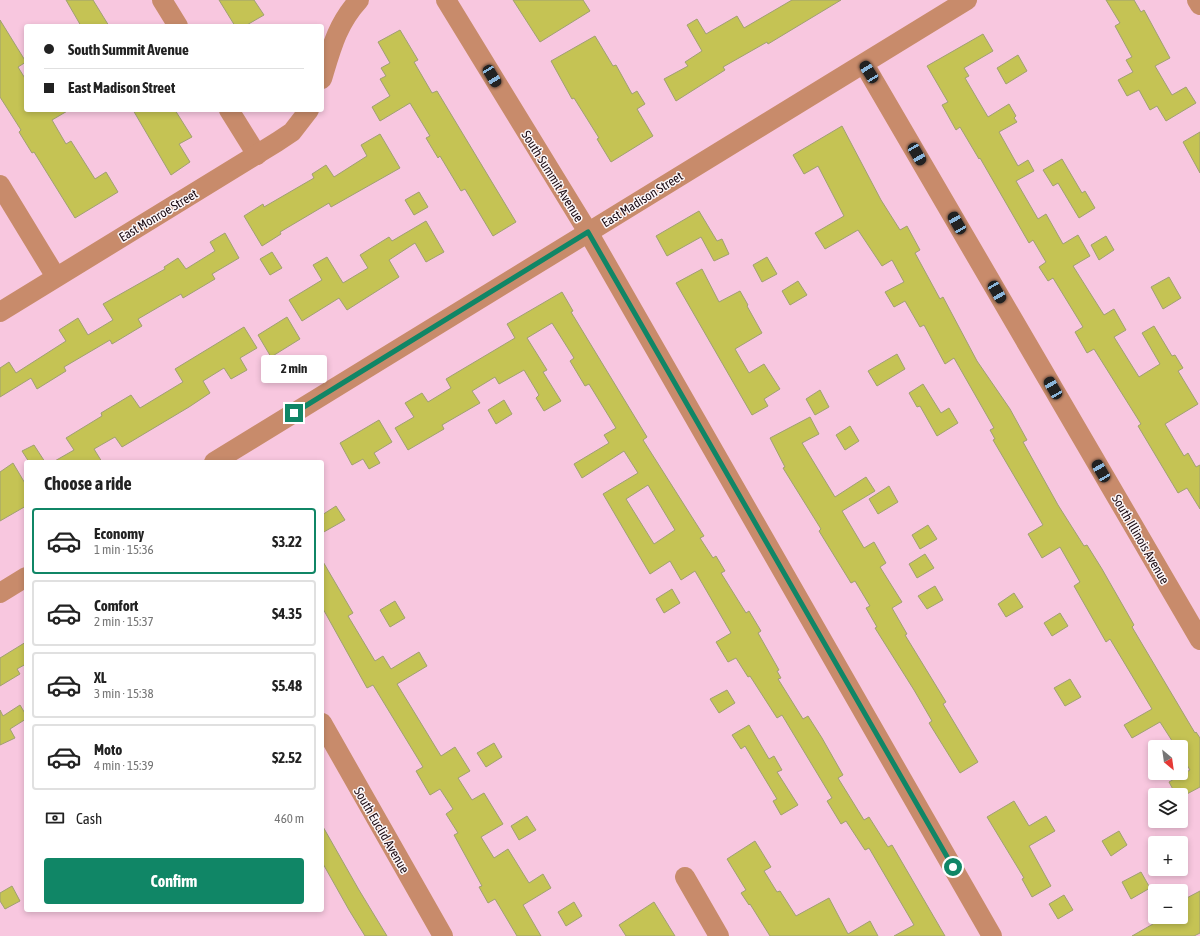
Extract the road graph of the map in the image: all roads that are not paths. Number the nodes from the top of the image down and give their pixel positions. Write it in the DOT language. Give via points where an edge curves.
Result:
graph roads {
  1 [pos="162,0"];
  2 [pos="359,0"];
  3 [pos="446,0"];
  4 [pos="967,0"];
  5 [pos="1197,0"];
  6 [pos="1200,5"];
  7 [pos="177,24"];
  8 [pos="864,64"];
  9 [pos="324,73"];
  10 [pos="230,112"];
  11 [pos="307,112"];
  12 [pos="257,155"];
  13 [pos="0,185"];
  14 [pos="588,232"];
  15 [pos="56,277"];
  16 [pos="0,312"];
  17 [pos="217,460"];
  18 [pos="24,578"];
  19 [pos="0,593"];
  20 [pos="1200,640"];
  21 [pos="324,728"];
  22 [pos="685,877"];
  23 [pos="443,936"];
  24 [pos="719,936"];
  25 [pos="992,936"];
  1 -- 7 [label="street"];
  2 -- 9 [label="street" via="336,34"];
  3 -- 14 [label="street, South Summit Avenue"];
  4 -- 8 [label="street, East Madison Street"];
  5 -- 6 [label="street"];
  8 -- 14 [label="street, East Madison Street"];
  8 -- 20 [label="street, South Illinois Avenue"];
  10 -- 12 [label="street"];
  11 -- 12 [label="street, East Monroe Street" via="292,132"];
  12 -- 15 [label="street, East Monroe Street"];
  13 -- 15 [label="street"];
  14 -- 17 [label="street, East Madison Street"];
  14 -- 25 [label="street, South Summit Avenue"];
  15 -- 16 [label="street, East Monroe Street"];
  18 -- 19 [label="street"];
  21 -- 23 [label="street, South Euclid Avenue"];
  22 -- 24 [label="street"];
}
